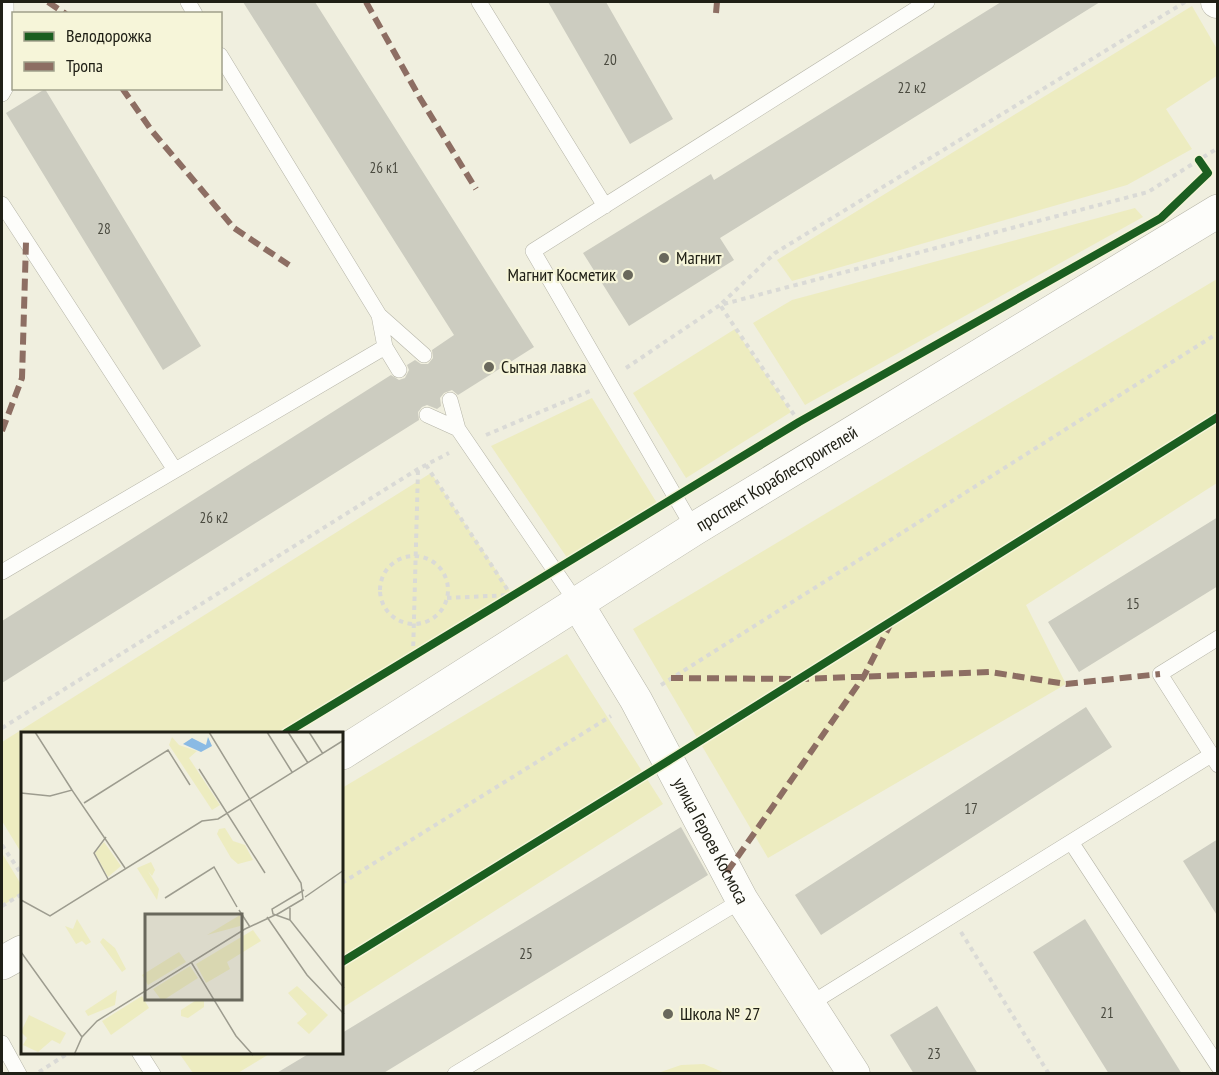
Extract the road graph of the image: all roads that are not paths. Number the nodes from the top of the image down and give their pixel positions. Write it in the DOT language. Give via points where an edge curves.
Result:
graph roads {
  1 [pos="6,2"];
  2 [pos="479,2"];
  3 [pos="927,2"];
  4 [pos="222,58"];
  5 [pos="2,94"];
  6 [pos="2,204"];
  7 [pos="604,206"];
  8 [pos="1218,211"];
  9 [pos="379,315"];
  10 [pos="385,346"];
  11 [pos="424,355"];
  12 [pos="399,370"];
  13 [pos="450,400"];
  14 [pos="427,415"];
  15 [pos="458,429"];
  16 [pos="175,470"];
  17 [pos="693,529"];
  18 [pos="2,572"];
  19 [pos="576,603"];
  20 [pos="1218,638"];
  21 [pos="344,752"];
  22 [pos="1214,760"];
  23 [pos="1071,842"];
  24 [pos="742,900"];
  25 [pos="21,953"];
  26 [pos="2,963"];
  27 [pos="810,1004"];
  28 [pos="2,1043"];
  29 [pos="140,1054"];
  30 [pos="1218,1066"];
  31 [pos="19,1074"];
  32 [pos="153,1074"];
  33 [pos="455,1074"];
  34 [pos="854,1074"];
  1 -- 5 [label="lane" via="7,85"];
  2 -- 7 [label="lane"];
  3 -- 7 [label="lane"];
  4 -- 9 [label="lane"];
  6 -- 16 [label="lane"];
  7 -- 17 [label="lane" via="533,251"];
  8 -- 17 [label="street, проспект Кораблестроителей"];
  9 -- 10 [label="lane"];
  9 -- 11 [label="lane"];
  10 -- 12 [label="lane"];
  10 -- 16 [label="lane"];
  13 -- 15 [label="lane"];
  14 -- 15 [label="lane"];
  15 -- 19 [label="lane"];
  16 -- 18 [label="lane"];
  17 -- 19 [label="street, проспект Кораблестроителей"];
  19 -- 21 [label="street, проспект Кораблестроителей"];
  19 -- 24 [label="street, улица Героев Космоса" via="636,700"];
  20 -- 22 [label="lane" via="1160,674"];
  22 -- 23 [label="lane"];
  23 -- 27 [label="lane"];
  23 -- 30 [label="lane"];
  24 -- 27 [label="street, улица Героев Космоса"];
  24 -- 33 [label="lane"];
  25 -- 26 [label="street"];
  27 -- 34 [label="street, улица Героев Космоса"];
  28 -- 31 [label="lane"];
  29 -- 32 [label="lane"];
}
